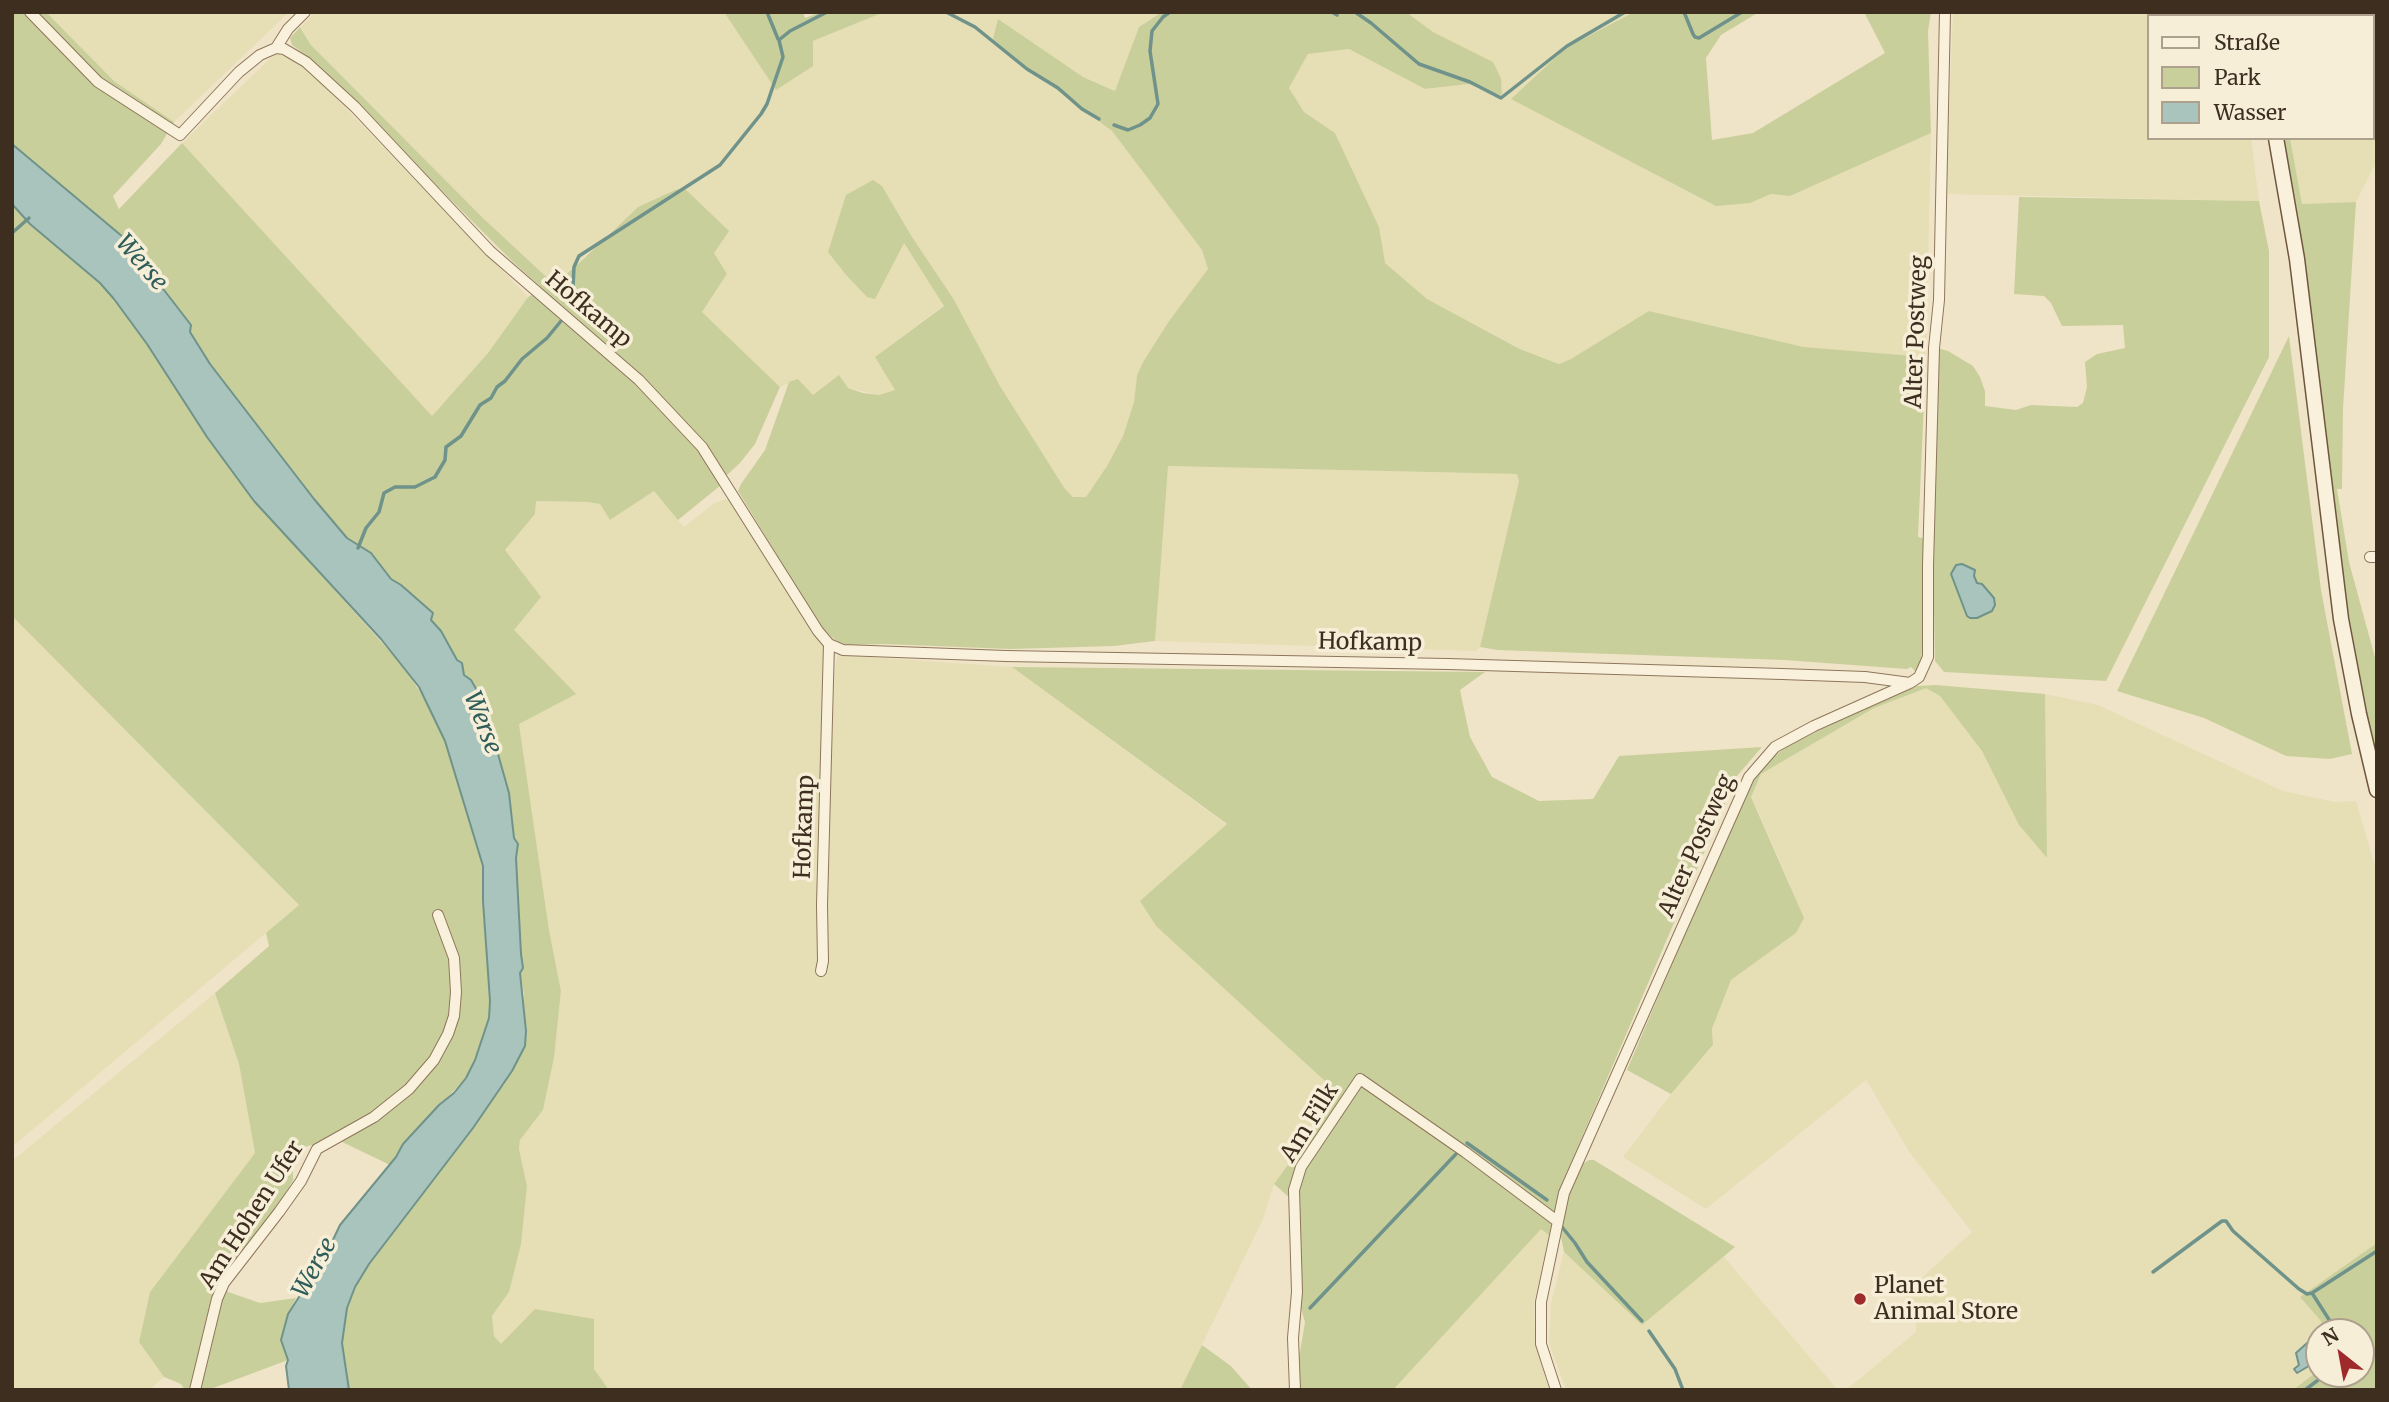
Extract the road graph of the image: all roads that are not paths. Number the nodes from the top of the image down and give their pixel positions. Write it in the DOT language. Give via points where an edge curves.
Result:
graph roads {
  1 [pos="30,12"];
  2 [pos="305,12"];
  3 [pos="1945,12"];
  4 [pos="276,48"];
  5 [pos="2276,140"];
  6 [pos="830,644"];
  7 [pos="1910,683"];
  8 [pos="2377,790"];
  9 [pos="438,915"];
  10 [pos="821,971"];
  11 [pos="1557,1221"];
  12 [pos="195,1390"];
  13 [pos="1295,1390"];
  14 [pos="1556,1390"];
  1 -- 4 [label="street" via="98,82 180,135 252,61"];
  2 -- 4 [label="street"];
  3 -- 7 [label="street, Alter Postweg" via="1928,657 1919,677"];
  4 -- 6 [label="street, Hofkamp" via="294,53 326,78 490,251 639,380 702,447"];
  5 -- 8 [label="main road" via="2297,259 2341,619"];
  6 -- 7 [label="street, Hofkamp" via="859,652 1769,673"];
  6 -- 10 [label="street, Hofkamp"];
  7 -- 11 [label="street, Alter Postweg" via="1775,747 1749,777 1564,1193"];
  9 -- 12 [label="street, Am Hohen Ufer" via="454,958 456,992 448,1034 409,1089 374,1117 317,1149 301,1181 225,1283"];
  11 -- 13 [label="street, Am Filk" via="1360,1079 1301,1167 1294,1189"];
  11 -- 14 [label="street, Alter Postweg" via="1541,1302 1541,1344"];
}
